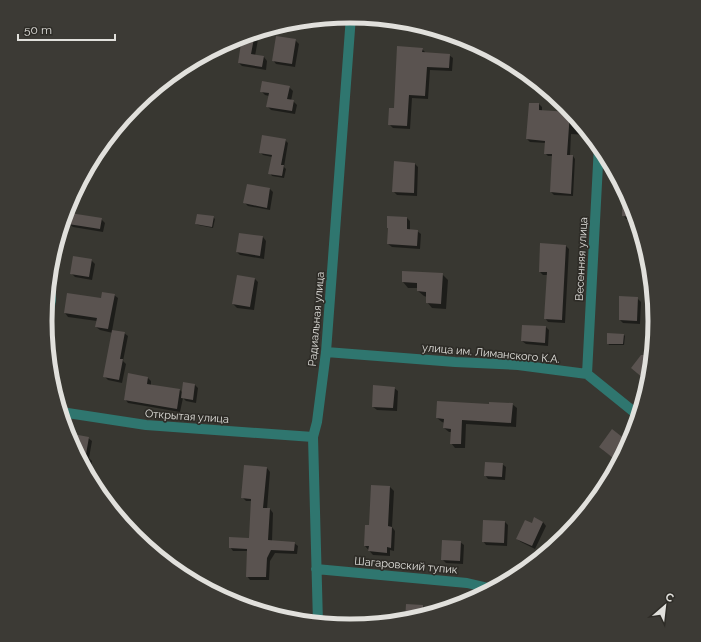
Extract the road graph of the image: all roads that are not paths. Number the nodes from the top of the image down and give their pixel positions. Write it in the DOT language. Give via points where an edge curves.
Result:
graph roads {
  1 [pos="350,23"];
  2 [pos="598,156"];
  3 [pos="326,352"];
  4 [pos="588,374"];
  5 [pos="634,412"];
  6 [pos="67,413"];
  7 [pos="313,437"];
  8 [pos="316,569"];
  9 [pos="484,587"];
  10 [pos="318,617"];
  1 -- 3 [label="street, Радиальная улица"];
  2 -- 4 [label="street, Весенняя улица"];
  3 -- 4 [label="street, улица им. Лиманского К.А." via="518,365"];
  3 -- 7 [label="street, Радиальная улица"];
  4 -- 5 [label="street"];
  6 -- 7 [label="street, Открытая улица" via="146,425"];
  7 -- 8 [label="street, Радиальная улица"];
  8 -- 9 [label="street, Шагаровский тупик" via="467,583"];
  8 -- 10 [label="street, Радиальная улица"];
}
